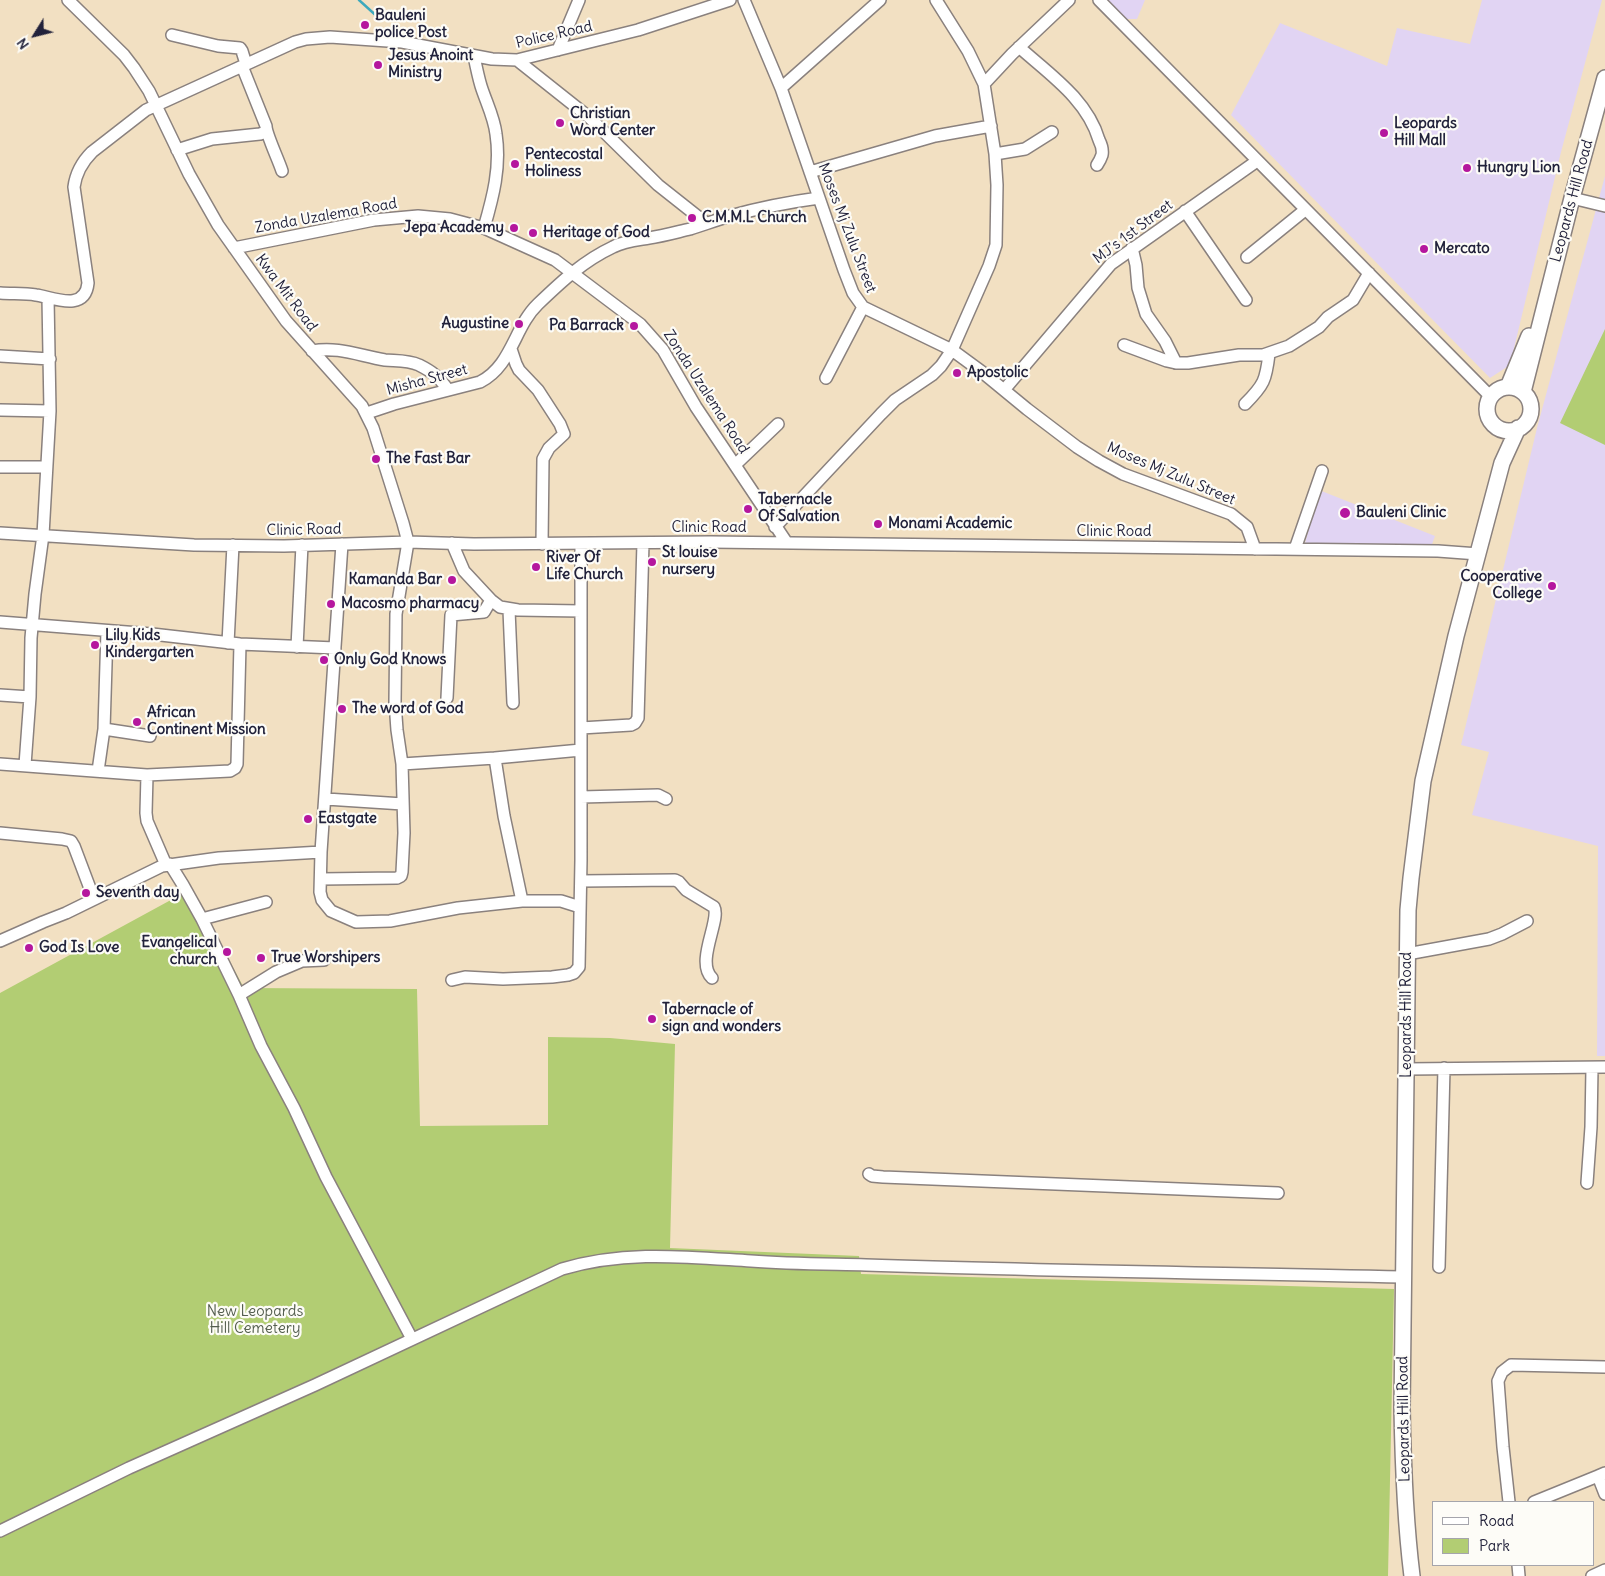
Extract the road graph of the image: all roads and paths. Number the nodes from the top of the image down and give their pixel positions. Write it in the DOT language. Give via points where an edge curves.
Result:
graph roads {
  1 [pos="68,0"];
  2 [pos="579,0"];
  3 [pos="730,0"];
  4 [pos="744,0"];
  5 [pos="880,0"];
  6 [pos="936,0"];
  7 [pos="1069,0"];
  8 [pos="1099,0"];
  9 [pos="172,35"];
  10 [pos="1019,48"];
  11 [pos="558,50"];
  12 [pos="474,56"];
  13 [pos="517,60"];
  14 [pos="244,65"];
  15 [pos="1605,78"];
  16 [pos="984,84"];
  17 [pos="781,88"];
  18 [pos="156,105"];
  19 [pos="991,126"];
  20 [pos="266,132"];
  21 [pos="1052,132"];
  22 [pos="178,150"];
  23 [pos="995,154"];
  24 [pos="1257,161"];
  25 [pos="1097,165"];
  26 [pos="282,171"];
  27 [pos="810,172"];
  28 [pos="819,198"];
  29 [pos="1572,198"];
  30 [pos="1605,206"];
  31 [pos="1305,210"];
  32 [pos="1185,211"];
  33 [pos="706,223"];
  34 [pos="484,228"];
  35 [pos="234,248"];
  36 [pos="1132,248"];
  37 [pos="1247,257"];
  38 [pos="572,272"];
  39 [pos="1369,273"];
  40 [pos="0,293"];
  41 [pos="48,298"];
  42 [pos="1246,300"];
  43 [pos="863,307"];
  44 [pos="1124,345"];
  45 [pos="511,349"];
  46 [pos="952,350"];
  47 [pos="312,351"];
  48 [pos="1269,354"];
  49 [pos="0,356"];
  50 [pos="50,359"];
  51 [pos="1176,363"];
  52 [pos="826,378"];
  53 [pos="448,390"];
  54 [pos="1004,390"];
  55 [pos="1515,390"];
  56 [pos="1491,397"];
  57 [pos="1245,404"];
  58 [pos="0,410"];
  59 [pos="50,411"];
  60 [pos="367,413"];
  61 [pos="778,424"];
  62 [pos="1496,426"];
  63 [pos="1518,428"];
  64 [pos="1502,463"];
  65 [pos="735,465"];
  66 [pos="0,467"];
  67 [pos="46,467"];
  68 [pos="1322,471"];
  69 [pos="776,527"];
  70 [pos="0,534"];
  71 [pos="43,536"];
  72 [pos="408,542"];
  73 [pos="452,543"];
  74 [pos="643,543"];
  75 [pos="787,543"];
  76 [pos="342,544"];
  77 [pos="542,544"];
  78 [pos="581,544"];
  79 [pos="233,545"];
  80 [pos="302,545"];
  81 [pos="1255,549"];
  82 [pos="1295,549"];
  83 [pos="1478,554"];
  84 [pos="491,600"];
  85 [pos="509,610"];
  86 [pos="581,611"];
  87 [pos="0,622"];
  88 [pos="32,626"];
  89 [pos="107,631"];
  90 [pos="228,643"];
  91 [pos="240,644"];
  92 [pos="297,647"];
  93 [pos="335,648"];
  94 [pos="0,695"];
  95 [pos="30,696"];
  96 [pos="447,698"];
  97 [pos="513,703"];
  98 [pos="581,728"];
  99 [pos="104,729"];
  100 [pos="150,736"];
  101 [pos="581,750"];
  102 [pos="495,758"];
  103 [pos="0,764"];
  104 [pos="402,764"];
  105 [pos="25,766"];
  106 [pos="98,771"];
  107 [pos="147,775"];
  108 [pos="581,797"];
  109 [pos="326,799"];
  110 [pos="666,799"];
  111 [pos="403,804"];
  112 [pos="0,833"];
  113 [pos="321,852"];
  114 [pos="168,865"];
  115 [pos="321,879"];
  116 [pos="581,881"];
  117 [pos="94,899"];
  118 [pos="522,901"];
  119 [pos="266,902"];
  120 [pos="580,907"];
  121 [pos="202,920"];
  122 [pos="1527,921"];
  123 [pos="0,941"];
  124 [pos="1407,954"];
  125 [pos="324,960"];
  126 [pos="712,978"];
  127 [pos="452,980"];
  128 [pos="239,995"];
  129 [pos="1605,1067"];
  130 [pos="1444,1068"];
  131 [pos="1592,1068"];
  132 [pos="1407,1069"];
  133 [pos="869,1174"];
  134 [pos="1588,1183"];
  135 [pos="1278,1193"];
  136 [pos="1439,1267"];
  137 [pos="1404,1277"];
  138 [pos="412,1339"];
  139 [pos="1605,1366"];
  140 [pos="1601,1475"];
  141 [pos="1605,1494"];
  142 [pos="1509,1501"];
  143 [pos="1536,1501"];
  144 [pos="0,1531"];
  145 [pos="1605,1570"];
  146 [pos="1412,1576"];
  147 [pos="1592,1576"];
  1 -- 18 [label="street, Kwa Mit Road" via="124,56 142,78"];
  2 -- 11 [label="street"];
  3 -- 11 [label="street, Police Road" via="638,30"];
  4 -- 17 [label="street, Moses Mj Zulu Street"];
  5 -- 17 [label="street"];
  6 -- 16 [label="street"];
  7 -- 10 [label="street"];
  8 -- 24 [label="street"];
  9 -- 14 [label="street" via="240,48"];
  10 -- 16 [label="street"];
  10 -- 25 [label="street" via="1075,96 1089,117 1102,149"];
  11 -- 13 [label="street, Police Road"];
  12 -- 13 [label="street, Police Road"];
  12 -- 14 [label="street, Police Road" via="415,43 330,37 295,42"];
  12 -- 34 [label="street" via="493,120 498,155 496,185"];
  13 -- 33 [label="street" via="590,118 658,185"];
  14 -- 18 [label="street, Police Road"];
  14 -- 20 [label="street"];
  15 -- 29 [label="main road, Leopards Hill Road"];
  16 -- 19 [label="street"];
  17 -- 27 [label="street, Moses Mj Zulu Street"];
  18 -- 22 [label="street, Kwa Mit Road"];
  18 -- 41 [label="street, Police Road" via="92,152 80,166 74,187 88,287 84,295 73,300"];
  19 -- 23 [label="street"];
  19 -- 27 [label="street" via="935,136"];
  20 -- 22 [label="street" via="212,139"];
  20 -- 26 [label="street"];
  21 -- 23 [label="street" via="1025,149"];
  22 -- 35 [label="street, Kwa Mit Road"];
  23 -- 46 [label="street" via="996,245"];
  24 -- 31 [label="street"];
  24 -- 32 [label="street, MJ’s 1st Street"];
  27 -- 28 [label="street, Moses Mj Zulu Street"];
  28 -- 33 [label="street, Misha Street" via="767,206"];
  28 -- 43 [label="street, Moses Mj Zulu Street" via="853,293"];
  29 -- 30 [label="street"];
  29 -- 55 [label="main road, Leopards Hill Road" via="1547,296 1540,308"];
  31 -- 37 [label="street"];
  31 -- 39 [label="street"];
  32 -- 36 [label="street, MJ’s 1st Street"];
  32 -- 42 [label="street"];
  33 -- 38 [label="street, Misha Street" via="622,242"];
  34 -- 35 [label="street, Zonda Uzalema Road" via="450,219 390,218"];
  34 -- 38 [label="street, Zonda Uzalema Road" via="555,260"];
  35 -- 47 [label="street, Kwa Mit Road" via="273,304"];
  36 -- 51 [label="street" via="1146,314"];
  36 -- 54 [label="street, MJ’s 1st Street" via="1110,264"];
  38 -- 45 [label="street, Misha Street" via="534,308"];
  38 -- 65 [label="street, Zonda Uzalema Road" via="650,334"];
  39 -- 48 [label="street" via="1353,300 1289,346"];
  39 -- 56 [label="street"];
  40 -- 41 [label="street" via="34,294"];
  41 -- 50 [label="street"];
  43 -- 46 [label="street, Moses Mj Zulu Street"];
  43 -- 52 [label="street"];
  44 -- 51 [label="street"];
  45 -- 53 [label="street, Misha Street" via="488,378"];
  45 -- 77 [label="street" via="519,370 538,390 564,434 543,458"];
  46 -- 54 [label="street, Moses Mj Zulu Street"];
  46 -- 69 [label="street" via="932,375 895,400 881,414"];
  47 -- 53 [label="street" via="326,348 417,364 438,376"];
  47 -- 60 [label="street, Kwa Mit Road"];
  48 -- 51 [label="street"];
  48 -- 57 [label="street" via="1263,383"];
  49 -- 50 [label="street"];
  50 -- 59 [label="street"];
  53 -- 60 [label="street, Misha Street"];
  54 -- 81 [label="street, Moses Mj Zulu Street" via="1099,461 1123,474 1231,514 1247,527"];
  55 -- 56 [label="main road" via="1498,390"];
  55 -- 63 [label="main road" via="1528,399 1531,411 1525,423"];
  56 -- 62 [label="main road" via="1488,415"];
  58 -- 59 [label="street"];
  59 -- 67 [label="street"];
  60 -- 72 [label="street, Kwa Mit Road"];
  61 -- 65 [label="street"];
  62 -- 63 [label="main road" via="1505,430"];
  62 -- 64 [label="main road, Leopards Hill Road"];
  63 -- 64 [label="main road, Leopards Hill Road"];
  64 -- 83 [label="main road, Leopards Hill Road"];
  65 -- 69 [label="street, Zonda Uzalema Road"];
  66 -- 67 [label="street"];
  67 -- 71 [label="street"];
  68 -- 82 [label="street"];
  69 -- 75 [label="street, Zonda Uzalema Road"];
  70 -- 71 [label="street, Clinic Road"];
  71 -- 79 [label="street, Clinic Road"];
  71 -- 88 [label="street"];
  72 -- 73 [label="street, Clinic Road"];
  72 -- 76 [label="street, Clinic Road"];
  72 -- 104 [label="street" via="396,614 395,702"];
  73 -- 77 [label="street, Clinic Road"];
  73 -- 84 [label="street" via="464,572"];
  74 -- 75 [label="street, Clinic Road"];
  74 -- 78 [label="street, Clinic Road"];
  74 -- 98 [label="street" via="638,718 631,725"];
  75 -- 81 [label="street, Clinic Road"];
  76 -- 80 [label="street, Clinic Road"];
  76 -- 93 [label="street"];
  77 -- 78 [label="street, Clinic Road"];
  78 -- 86 [label="street"];
  79 -- 80 [label="street, Clinic Road"];
  79 -- 90 [label="street"];
  80 -- 92 [label="street"];
  81 -- 82 [label="street, Clinic Road"];
  82 -- 83 [label="street, Clinic Road"];
  83 -- 124 [label="main road, Leopards Hill Road" via="1423,781 1409,894"];
  84 -- 85 [label="street"];
  84 -- 96 [label="street" via="484,612 451,615"];
  85 -- 86 [label="street"];
  85 -- 97 [label="street"];
  86 -- 98 [label="street"];
  87 -- 88 [label="street"];
  88 -- 89 [label="street"];
  88 -- 95 [label="street"];
  89 -- 90 [label="street"];
  89 -- 99 [label="street"];
  90 -- 91 [label="street"];
  91 -- 92 [label="street"];
  91 -- 107 [label="street" via="238,764 226,772"];
  92 -- 93 [label="street"];
  93 -- 109 [label="street"];
  94 -- 95 [label="street"];
  95 -- 105 [label="street"];
  98 -- 101 [label="street"];
  99 -- 100 [label="street"];
  99 -- 106 [label="street"];
  101 -- 102 [label="street"];
  101 -- 108 [label="street"];
  102 -- 104 [label="street"];
  102 -- 118 [label="street"];
  103 -- 105 [label="street"];
  104 -- 111 [label="street"];
  105 -- 106 [label="street"];
  106 -- 107 [label="street"];
  107 -- 114 [label="street" via="147,821"];
  108 -- 110 [label="street" via="658,795"];
  108 -- 116 [label="street"];
  109 -- 111 [label="street"];
  109 -- 113 [label="street"];
  111 -- 115 [label="street" via="401,876"];
  112 -- 117 [label="street" via="71,841"];
  113 -- 114 [label="street" via="256,855"];
  113 -- 115 [label="street"];
  114 -- 117 [label="street"];
  114 -- 121 [label="street"];
  115 -- 118 [label="street" via="322,900 331,911 356,922 390,921 458,908"];
  116 -- 120 [label="street"];
  116 -- 126 [label="street" via="675,880 714,907 716,912 706,968"];
  117 -- 123 [label="street"];
  118 -- 120 [label="street" via="561,901"];
  119 -- 121 [label="street"];
  120 -- 127 [label="street" via="579,967 574,973 552,977 465,977"];
  121 -- 128 [label="street"];
  122 -- 124 [label="street" via="1489,939"];
  124 -- 132 [label="main road, Leopards Hill Road"];
  125 -- 128 [label="street" via="284,968"];
  128 -- 138 [label="street" via="326,1177"];
  129 -- 131 [label="street"];
  130 -- 131 [label="street"];
  130 -- 132 [label="street"];
  130 -- 136 [label="street"];
  131 -- 134 [label="street"];
  132 -- 137 [label="main road, Leopards Hill Road"];
  133 -- 135 [label="street"];
  137 -- 138 [label="street" via="622,1257 562,1269"];
  137 -- 146 [label="main road, Leopards Hill Road" via="1403,1469"];
  138 -- 144 [label="street" via="129,1468"];
  139 -- 142 [label="street" via="1511,1366 1502,1372 1498,1381"];
  140 -- 141 [label="street"];
  140 -- 143 [label="street"];
  145 -- 147 [label="street"];
}
